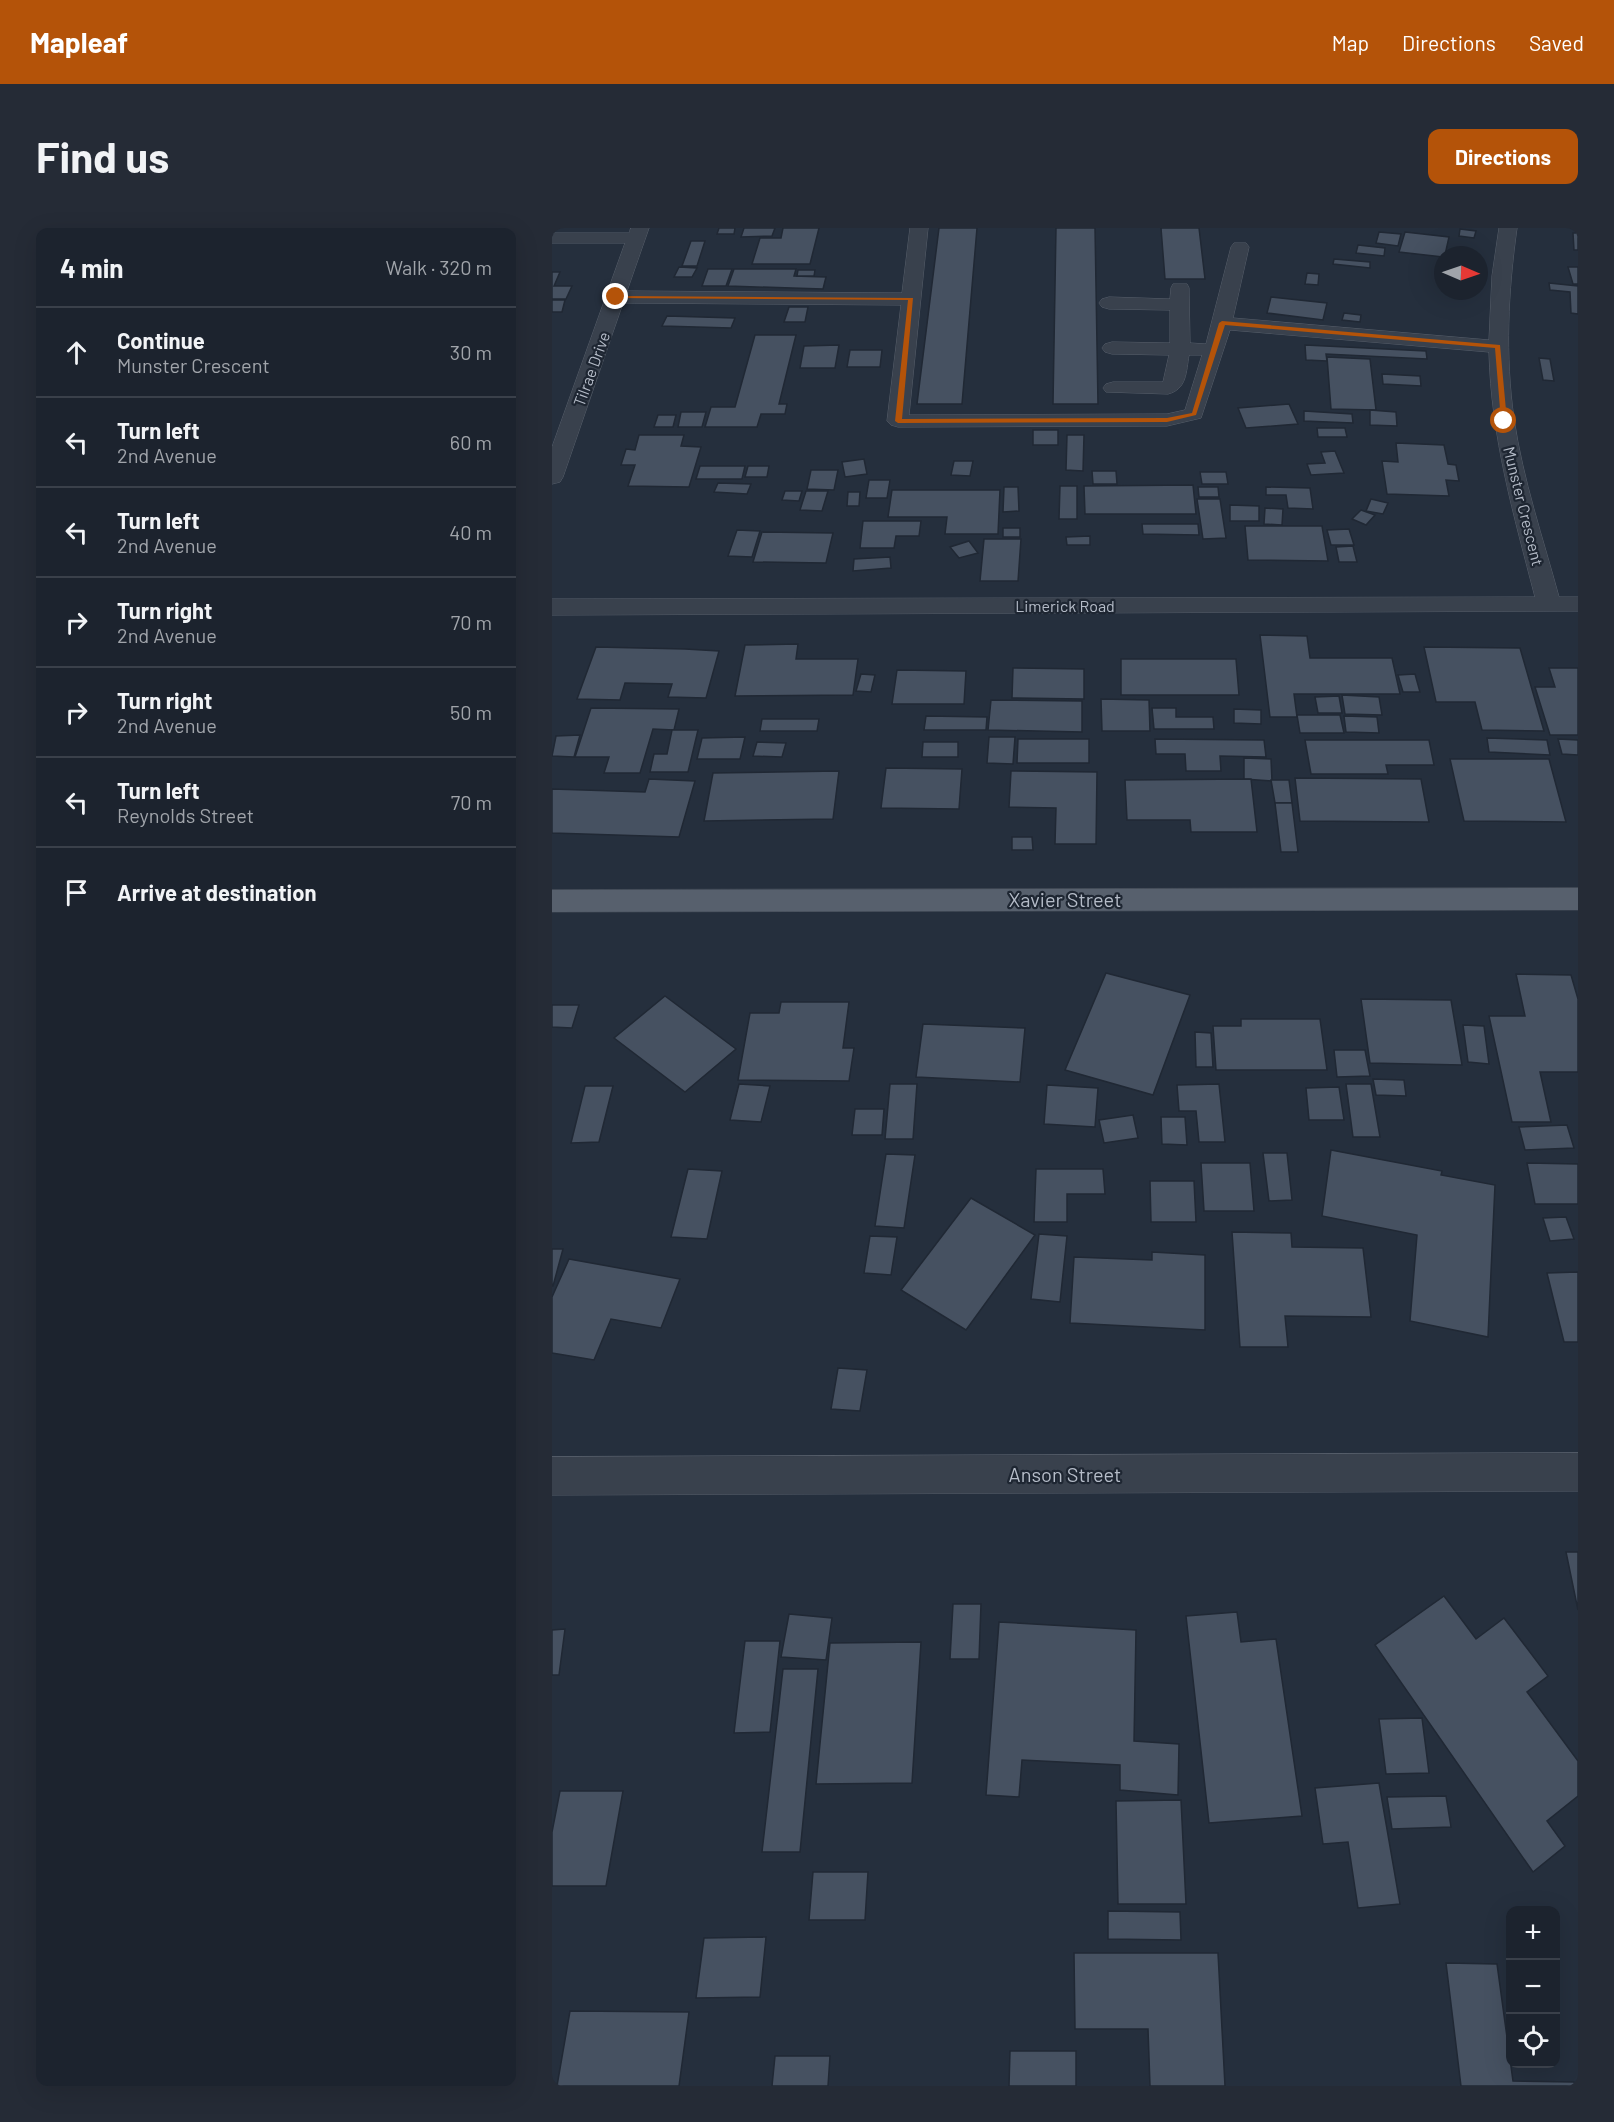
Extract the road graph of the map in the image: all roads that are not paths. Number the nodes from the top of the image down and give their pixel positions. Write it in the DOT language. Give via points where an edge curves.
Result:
graph roads {
  1 [pos="918,228"];
  2 [pos="1508,228"];
  3 [pos="638,233"];
  4 [pos="552,238"];
  5 [pos="1240,247"];
  6 [pos="616,297"];
  7 [pos="911,299"];
  8 [pos="1109,303"];
  9 [pos="1222,323"];
  10 [pos="1498,347"];
  11 [pos="1112,348"];
  12 [pos="1180,348"];
  13 [pos="1214,349"];
  14 [pos="1113,388"];
  15 [pos="552,477"];
  16 [pos="1549,604"];
  17 [pos="1578,604"];
  18 [pos="552,607"];
  19 [pos="1578,899"];
  20 [pos="552,901"];
  21 [pos="1578,1472"];
  22 [pos="552,1476"];
  1 -- 7 [label="street"];
  2 -- 10 [label="street, Munster Crescent" via="1501,267"];
  3 -- 4 [label="street"];
  3 -- 6 [label="street, Tilrae Drive"];
  5 -- 9 [label="street"];
  6 -- 7 [label="street"];
  6 -- 15 [label="street, Tilrae Drive"];
  7 -- 13 [label="street" via="898,421 1167,420 1194,414"];
  8 -- 12 [label="street" via="1180,297"];
  9 -- 10 [label="street"];
  9 -- 13 [label="street"];
  10 -- 16 [label="street, Munster Crescent" via="1504,421"];
  11 -- 12 [label="street"];
  12 -- 13 [label="street"];
  12 -- 14 [label="street" via="1173,386"];
  16 -- 17 [label="street, Limerick Road"];
  16 -- 18 [label="street, Limerick Road"];
  19 -- 20 [label="main road, Xavier Street"];
  21 -- 22 [label="street, Anson Street"];
}
